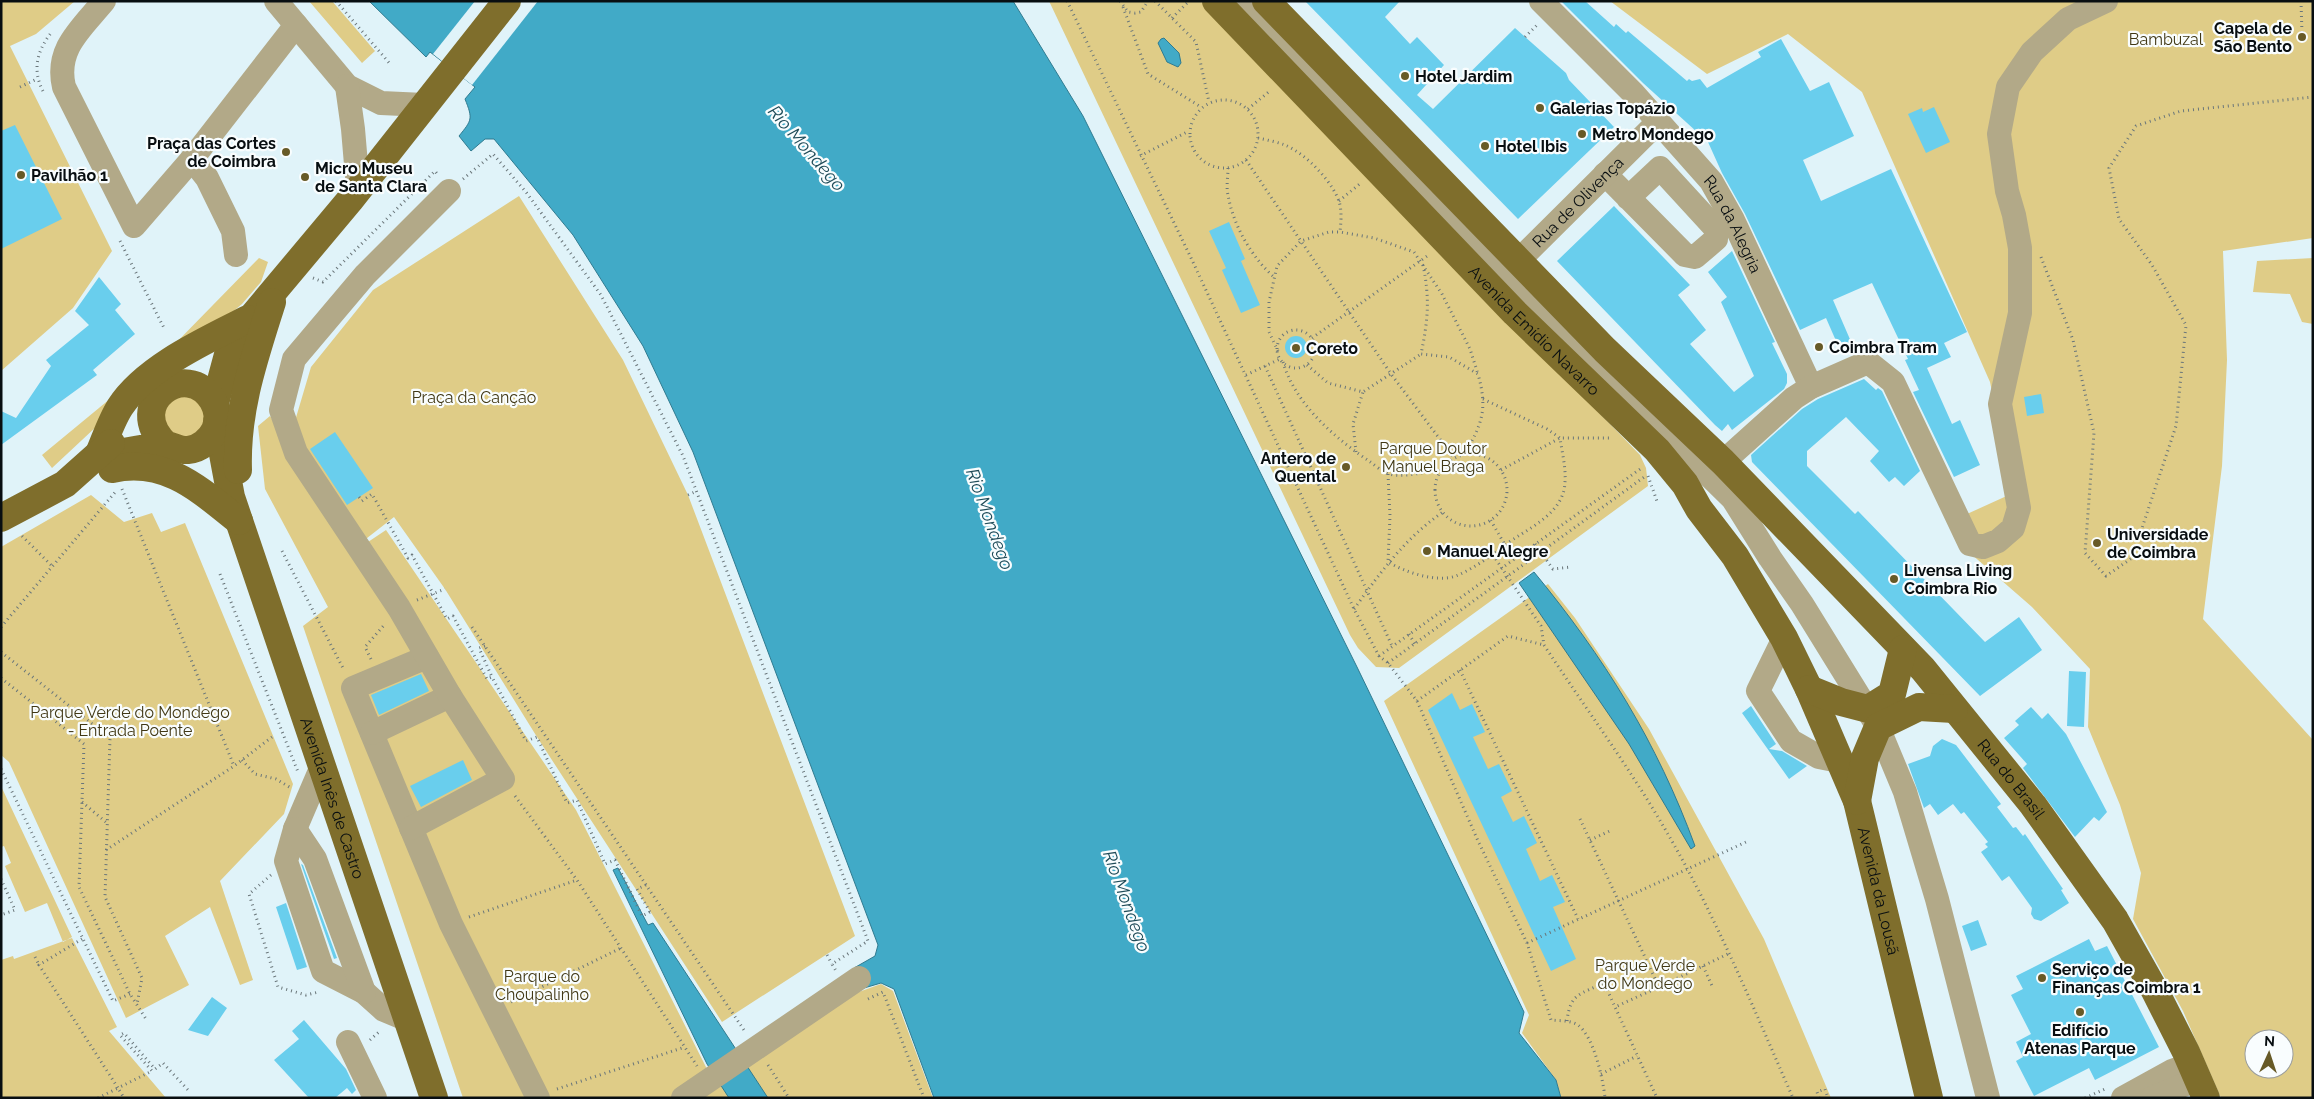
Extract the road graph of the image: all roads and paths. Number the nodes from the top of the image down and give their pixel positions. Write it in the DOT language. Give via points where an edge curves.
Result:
graph roads {
  1 [pos="104,1"];
  2 [pos="276,1"];
  3 [pos="336,1"];
  4 [pos="506,1"];
  5 [pos="1067,1"];
  6 [pos="1120,1"];
  7 [pos="1148,1"];
  8 [pos="1155,1"];
  9 [pos="1189,1"];
  10 [pos="1216,1"];
  11 [pos="1244,1"];
  12 [pos="1266,1"];
  13 [pos="1540,1"];
  14 [pos="2106,1"];
  15 [pos="2301,1"];
  16 [pos="1122,7"];
  17 [pos="1172,18"];
  18 [pos="296,25"];
  19 [pos="2302,34"];
  20 [pos="391,65"];
  21 [pos="37,79"];
  22 [pos="347,86"];
  23 [pos="1275,86"];
  24 [pos="20,87"];
  25 [pos="2313,97"];
  26 [pos="1208,102"];
  27 [pos="424,105"];
  28 [pos="1201,107"];
  29 [pos="1248,109"];
  30 [pos="1658,122"];
  31 [pos="1189,131"];
  32 [pos="1258,138"];
  33 [pos="1140,156"];
  34 [pos="192,159"];
  35 [pos="1246,160"];
  36 [pos="1228,168"];
  37 [pos="1605,174"];
  38 [pos="1366,179"];
  39 [pos="358,188"];
  40 [pos="449,191"];
  41 [pos="1628,198"];
  42 [pos="1339,201"];
  43 [pos="1724,224"];
  44 [pos="125,230"];
  45 [pos="1340,232"];
  46 [pos="1301,240"];
  47 [pos="2038,248"];
  48 [pos="236,255"];
  49 [pos="1518,260"];
  50 [pos="1422,262"];
  51 [pos="312,278"];
  52 [pos="1275,278"];
  53 [pos="276,289"];
  54 [pos="1350,312"];
  55 [pos="252,317"];
  56 [pos="165,330"];
  57 [pos="1312,338"];
  58 [pos="229,351"];
  59 [pos="1278,351"];
  60 [pos="1421,354"];
  61 [pos="1280,359"];
  62 [pos="1283,362"];
  63 [pos="1307,364"];
  64 [pos="1265,366"];
  65 [pos="1391,374"];
  66 [pos="1478,374"];
  67 [pos="1246,375"];
  68 [pos="183,383"];
  69 [pos="1811,387"];
  70 [pos="1363,392"];
  71 [pos="156,398"];
  72 [pos="1482,399"];
  73 [pos="216,413"];
  74 [pos="1560,438"];
  75 [pos="1615,438"];
  76 [pos="177,448"];
  77 [pos="1356,452"];
  78 [pos="1466,454"];
  79 [pos="98,456"];
  80 [pos="1454,458"];
  81 [pos="1640,463"];
  82 [pos="1644,467"];
  83 [pos="1442,468"];
  84 [pos="1501,470"];
  85 [pos="1703,471"];
  86 [pos="1388,474"];
  87 [pos="1647,475"];
  88 [pos="65,484"];
  89 [pos="697,491"];
  90 [pos="688,495"];
  91 [pos="359,497"];
  92 [pos="1760,500"];
  93 [pos="1658,504"];
  94 [pos="235,509"];
  95 [pos="1443,512"];
  96 [pos="1,518"];
  97 [pos="1490,520"];
  98 [pos="22,536"];
  99 [pos="1535,544"];
  100 [pos="1505,545"];
  101 [pos="282,551"];
  102 [pos="1541,552"];
  103 [pos="1493,555"];
  104 [pos="1388,562"];
  105 [pos="52,566"];
  106 [pos="1502,568"];
  107 [pos="1572,568"];
  108 [pos="220,574"];
  109 [pos="1508,577"];
  110 [pos="1367,591"];
  111 [pos="1354,609"];
  112 [pos="1,627"];
  113 [pos="472,627"];
  114 [pos="1409,634"];
  115 [pos="1784,638"];
  116 [pos="1415,644"];
  117 [pos="1544,645"];
  118 [pos="485,646"];
  119 [pos="1392,646"];
  120 [pos="1904,648"];
  121 [pos="1,652"];
  122 [pos="1379,656"];
  123 [pos="427,657"];
  124 [pos="1388,663"];
  125 [pos="1460,670"];
  126 [pos="492,677"];
  127 [pos="1,678"];
  128 [pos="354,688"];
  129 [pos="1809,689"];
  130 [pos="450,696"];
  131 [pos="1417,701"];
  132 [pos="1954,709"];
  133 [pos="1873,718"];
  134 [pos="372,733"];
  135 [pos="272,737"];
  136 [pos="242,760"];
  137 [pos="1838,761"];
  138 [pos="234,766"];
  139 [pos="1,768"];
  140 [pos="311,772"];
  141 [pos="503,779"];
  142 [pos="295,790"];
  143 [pos="82,801"];
  144 [pos="1857,801"];
  145 [pos="1580,819"];
  146 [pos="107,824"];
  147 [pos="295,828"];
  148 [pos="411,828"];
  149 [pos="1612,830"];
  150 [pos="1590,840"];
  151 [pos="1746,842"];
  152 [pos="106,850"];
  153 [pos="286,861"];
  154 [pos="1686,868"];
  155 [pos="1,879"];
  156 [pos="577,880"];
  157 [pos="646,885"];
  158 [pos="1618,901"];
  159 [pos="1,915"];
  160 [pos="464,918"];
  161 [pos="1578,919"];
  162 [pos="82,939"];
  163 [pos="1527,943"];
  164 [pos="621,948"];
  165 [pos="1730,953"];
  166 [pos="827,955"];
  167 [pos="35,957"];
  168 [pos="832,964"];
  169 [pos="39,965"];
  170 [pos="1703,966"];
  171 [pos="852,983"];
  172 [pos="1659,986"];
  173 [pos="357,988"];
  174 [pos="1713,988"];
  175 [pos="130,994"];
  176 [pos="137,1004"];
  177 [pos="1616,1007"];
  178 [pos="494,1010"];
  179 [pos="146,1019"];
  180 [pos="1567,1021"];
  181 [pos="396,1024"];
  182 [pos="359,1041"];
  183 [pos="685,1047"];
  184 [pos="750,1054"];
  185 [pos="1637,1056"];
  186 [pos="1601,1074"];
  187 [pos="2198,1080"];
  188 [pos="711,1081"];
  189 [pos="118,1088"];
  190 [pos="189,1091"];
  191 [pos="2098,1092"];
  192 [pos="538,1096"];
  193 [pos="98,1098"];
  194 [pos="124,1098"];
  195 [pos="375,1098"];
  196 [pos="434,1098"];
  197 [pos="683,1098"];
  198 [pos="789,1098"];
  199 [pos="924,1098"];
  200 [pos="1605,1098"];
  201 [pos="1657,1098"];
  202 [pos="1793,1098"];
  203 [pos="1819,1098"];
  204 [pos="1828,1098"];
  205 [pos="1929,1098"];
  206 [pos="1988,1098"];
  207 [pos="2101,1098"];
  208 [pos="2123,1098"];
  209 [pos="2152,1098"];
  1 -- 44 [label="street" via="66,48 61,74"];
  2 -- 18 [label="street"];
  3 -- 20 [label="path"];
  4 -- 27 [label="main road"];
  5 -- 33 [label="path"];
  6 -- 16 [label="path"];
  7 -- 16 [label="path" via="1141,12 1128,12"];
  8 -- 17 [label="path"];
  9 -- 17 [label="path"];
  10 -- 85 [label="main road, Avenida Emídio Navarro" via="1515,313 1657,450"];
  11 -- 85 [label="street" via="1529,299"];
  12 -- 49 [label="main road, Avenida Emídio Navarro"];
  13 -- 30 [label="street, Rua da Alegria" via="1590,48"];
  14 -- 69 [label="street" via="2068,19 2032,52 2008,87 1999,134 2020,248 2020,313 2000,404 2019,508 2013,528 1983,548 1970,544 1893,382 1868,362"];
  15 -- 19 [label="path"];
  16 -- 28 [label="path" via="1148,74"];
  17 -- 26 [label="path" via="1196,42"];
  18 -- 22 [label="street"];
  18 -- 34 [label="street"];
  21 -- 24 [label="path"];
  22 -- 27 [label="street" via="381,103"];
  22 -- 39 [label="street"];
  23 -- 29 [label="path"];
  25 -- 47 [label="path" via="2181,111 2136,126 2109,168 2119,220 2152,265 2186,325 2176,426 2132,558 2106,576 2085,553 2094,432 2073,340"];
  26 -- 28 [label="path"];
  26 -- 29 [label="path" via="1229,99"];
  27 -- 39 [label="main road"];
  28 -- 31 [label="path"];
  29 -- 32 [label="path" via="1255,117"];
  30 -- 37 [label="street, Rua de Olivença"];
  30 -- 43 [label="street, Rua da Alegria" via="1711,182"];
  31 -- 33 [label="path"];
  31 -- 36 [label="path" via="1192,146 1200,158 1208,164"];
  32 -- 35 [label="path"];
  32 -- 42 [label="path" via="1286,146 1314,165"];
  33 -- 67 [label="path"];
  34 -- 44 [label="street"];
  34 -- 48 [label="street" via="207,178 233,231"];
  35 -- 36 [label="path"];
  35 -- 46 [label="path"];
  36 -- 52 [label="path" via="1227,194 1233,214 1262,267"];
  37 -- 41 [label="street"];
  37 -- 49 [label="street, Rua de Olivença"];
  38 -- 42 [label="path"];
  39 -- 53 [label="main road"];
  40 -- 51 [label="path" via="435,171 324,282"];
  40 -- 89 [label="path" via="493,154 526,192 601,295 684,456"];
  40 -- 123 [label="street" via="365,275 294,359 280,410 296,453 399,608"];
  41 -- 43 [label="street" via="1660,168"];
  41 -- 43 [label="street" via="1684,255 1695,257 1716,239"];
  42 -- 45 [label="path"];
  43 -- 69 [label="street, Rua da Alegria"];
  44 -- 56 [label="path"];
  45 -- 46 [label="path"];
  45 -- 50 [label="path" via="1374,238 1414,252"];
  46 -- 52 [label="path" via="1278,266"];
  46 -- 54 [label="path"];
  49 -- 85 [label="main road, Avenida Emídio Navarro" via="1604,350"];
  50 -- 54 [label="path"];
  50 -- 60 [label="path" via="1428,288 1428,322"];
  50 -- 66 [label="path" via="1470,349"];
  52 -- 59 [label="path" via="1269,302 1270,332"];
  53 -- 55 [label="main road"];
  53 -- 94 [label="main road" via="246,386 237,443"];
  54 -- 57 [label="path"];
  54 -- 65 [label="path"];
  55 -- 58 [label="main road"];
  55 -- 79 [label="main road" via="150,375 120,407"];
  57 -- 59 [label="path" via="1300,331 1287,333"];
  57 -- 63 [label="path" via="1315,350"];
  58 -- 68 [label="main road"];
  58 -- 73 [label="main road"];
  59 -- 61 [label="path"];
  60 -- 65 [label="path"];
  60 -- 66 [label="path" via="1449,357"];
  61 -- 62 [label="path"];
  61 -- 64 [label="path"];
  62 -- 63 [label="path" via="1295,368"];
  62 -- 77 [label="path" via="1287,378 1301,398 1339,441"];
  63 -- 70 [label="path" via="1328,383"];
  64 -- 67 [label="path"];
  64 -- 110 [label="path"];
  65 -- 70 [label="path"];
  65 -- 80 [label="path"];
  66 -- 72 [label="path"];
  67 -- 111 [label="path"];
  68 -- 71 [label="main road" via="168,388"];
  68 -- 73 [label="main road" via="202,388"];
  69 -- 85 [label="street"];
  70 -- 77 [label="path" via="1353,424"];
  71 -- 76 [label="main road" via="151,411 151,424 156,436"];
  71 -- 79 [label="main road"];
  72 -- 74 [label="path"];
  72 -- 78 [label="path" via="1484,412 1481,424"];
  73 -- 76 [label="main road" via="208,440 199,447"];
  73 -- 94 [label="main road, Avenida Inês de Castro"];
  74 -- 75 [label="path"];
  74 -- 84 [label="path"];
  74 -- 100 [label="path" via="1566,482 1562,498 1551,512"];
  76 -- 79 [label="main road"];
  76 -- 94 [label="main road, Avenida Inês de Castro"];
  77 -- 86 [label="path"];
  78 -- 80 [label="path"];
  78 -- 84 [label="path" via="1492,460"];
  79 -- 88 [label="main road"];
  80 -- 83 [label="path"];
  81 -- 82 [label="path"];
  82 -- 87 [label="path"];
  82 -- 99 [label="path"];
  83 -- 86 [label="path" via="1418,474"];
  83 -- 95 [label="path" via="1435,490"];
  84 -- 97 [label="path" via="1505,480 1505,500"];
  85 -- 92 [label="main road, Avenida Emídio Navarro"];
  85 -- 115 [label="main road, Avenida Emídio Navarro" via="1698,509 1735,556"];
  85 -- 133 [label="street" via="1733,499"];
  86 -- 104 [label="path"];
  87 -- 93 [label="path"];
  87 -- 102 [label="path"];
  88 -- 94 [label="main road" via="114,468 143,466 172,473"];
  88 -- 96 [label="main road"];
  89 -- 90 [label="path"];
  89 -- 168 [label="path" via="868,941"];
  91 -- 126 [label="path, bridge" via="362,501 372,494 408,558 412,555 447,619 453,616 487,679"];
  92 -- 120 [label="main road, Rua do Brasil"];
  94 -- 140 [label="main road, Avenida Inês de Castro"];
  95 -- 97 [label="path" via="1462,524 1473,525"];
  95 -- 104 [label="path" via="1421,528"];
  97 -- 100 [label="path"];
  98 -- 105 [label="path"];
  99 -- 102 [label="path"];
  99 -- 106 [label="path"];
  100 -- 103 [label="path"];
  101 -- 128 [label="path"];
  102 -- 107 [label="path" via="1553,569"];
  102 -- 109 [label="path"];
  103 -- 104 [label="path" via="1454,576 1420,575"];
  103 -- 106 [label="path"];
  104 -- 110 [label="path"];
  105 -- 112 [label="path"];
  105 -- 138 [label="path" via="121,486"];
  106 -- 109 [label="path"];
  106 -- 114 [label="path"];
  108 -- 140 [label="path"];
  109 -- 116 [label="path"];
  109 -- 117 [label="path" via="1541,626"];
  110 -- 111 [label="path"];
  110 -- 119 [label="path"];
  111 -- 122 [label="path"];
  113 -- 118 [label="path"];
  114 -- 116 [label="path"];
  114 -- 119 [label="path"];
  115 -- 129 [label="main road, Avenida Emídio Navarro"];
  115 -- 137 [label="street" via="1758,691 1791,741 1819,757"];
  116 -- 124 [label="path"];
  117 -- 125 [label="path" via="1508,636"];
  117 -- 154 [label="path" via="1653,809"];
  118 -- 126 [label="path" via="479,648"];
  118 -- 157 [label="path"];
  119 -- 122 [label="path"];
  120 -- 132 [label="main road, Rua do Brasil"];
  120 -- 133 [label="main road" via="1892,694"];
  121 -- 146 [label="path" via="110,738"];
  122 -- 124 [label="path"];
  123 -- 128 [label="street"];
  123 -- 130 [label="street"];
  124 -- 131 [label="path"];
  125 -- 131 [label="path"];
  125 -- 161 [label="path"];
  126 -- 157 [label="path, bridge" via="526,741 537,737 567,803 577,800 605,864 615,860 642,916 650,912 637,889"];
  127 -- 143 [label="path" via="84,744"];
  128 -- 134 [label="street"];
  129 -- 133 [label="main road"];
  129 -- 137 [label="main road, Avenida da Lousã"];
  130 -- 134 [label="street"];
  130 -- 141 [label="street"];
  131 -- 163 [label="path"];
  132 -- 133 [label="main road" via="1919,707"];
  132 -- 187 [label="main road, Rua do Brasil" via="2033,804 2115,920 2156,990"];
  133 -- 144 [label="main road"];
  133 -- 206 [label="street" via="1905,792 1937,899"];
  134 -- 148 [label="street"];
  135 -- 136 [label="path"];
  136 -- 138 [label="path"];
  136 -- 142 [label="path" via="256,774 276,779"];
  137 -- 144 [label="main road, Avenida da Lousã"];
  138 -- 152 [label="path"];
  139 -- 162 [label="path"];
  140 -- 147 [label="street"];
  140 -- 181 [label="main road, Avenida Inês de Castro"];
  141 -- 148 [label="street"];
  141 -- 156 [label="path"];
  143 -- 146 [label="path"];
  143 -- 175 [label="path" via="79,887"];
  144 -- 205 [label="main road, Avenida da Lousã"];
  145 -- 150 [label="path"];
  146 -- 152 [label="path"];
  147 -- 153 [label="street"];
  147 -- 173 [label="street" via="315,859"];
  148 -- 178 [label="street" via="451,924"];
  149 -- 150 [label="path"];
  150 -- 158 [label="path"];
  151 -- 154 [label="path"];
  152 -- 176 [label="path" via="105,897 142,978"];
  153 -- 173 [label="street" via="323,971"];
  153 -- 173 [label="path" via="249,894 278,987 306,995"];
  154 -- 158 [label="path"];
  154 -- 165 [label="path"];
  155 -- 159 [label="path" via="15,910"];
  156 -- 160 [label="path"];
  156 -- 164 [label="path"];
  157 -- 184 [label="path"];
  158 -- 161 [label="path"];
  158 -- 172 [label="path"];
  161 -- 163 [label="path"];
  162 -- 169 [label="path"];
  162 -- 175 [label="path" via="113,1001"];
  163 -- 180 [label="path" via="1551,1020"];
  164 -- 178 [label="path"];
  164 -- 183 [label="path"];
  165 -- 170 [label="path"];
  165 -- 202 [label="path"];
  166 -- 168 [label="path"];
  167 -- 169 [label="path"];
  168 -- 171 [label="path"];
  169 -- 189 [label="path"];
  170 -- 172 [label="path"];
  170 -- 174 [label="path"];
  171 -- 184 [label="street"];
  171 -- 199 [label="path" via="854,1005 883,992"];
  172 -- 177 [label="path"];
  173 -- 181 [label="street"];
  175 -- 176 [label="path"];
  176 -- 179 [label="path"];
  177 -- 180 [label="path" via="1604,983 1574,997"];
  177 -- 185 [label="path"];
  178 -- 192 [label="street"];
  180 -- 186 [label="path" via="1577,1024 1584,1033"];
  181 -- 182 [label="path"];
  181 -- 196 [label="main road, Avenida Inês de Castro"];
  182 -- 195 [label="street"];
  183 -- 188 [label="path"];
  183 -- 192 [label="path"];
  184 -- 188 [label="street"];
  184 -- 198 [label="path"];
  185 -- 186 [label="path"];
  185 -- 201 [label="path"];
  186 -- 200 [label="path"];
  187 -- 208 [label="street" via="2172,1071"];
  187 -- 209 [label="street"];
  188 -- 197 [label="street"];
  189 -- 190 [label="path" via="152,1071 120,1035 124,1033 156,1069 163,1063"];
  189 -- 193 [label="path"];
  189 -- 194 [label="path"];
  191 -- 207 [label="path"];
  203 -- 204 [label="path" via="1817,1092 1826,1089"];
}
